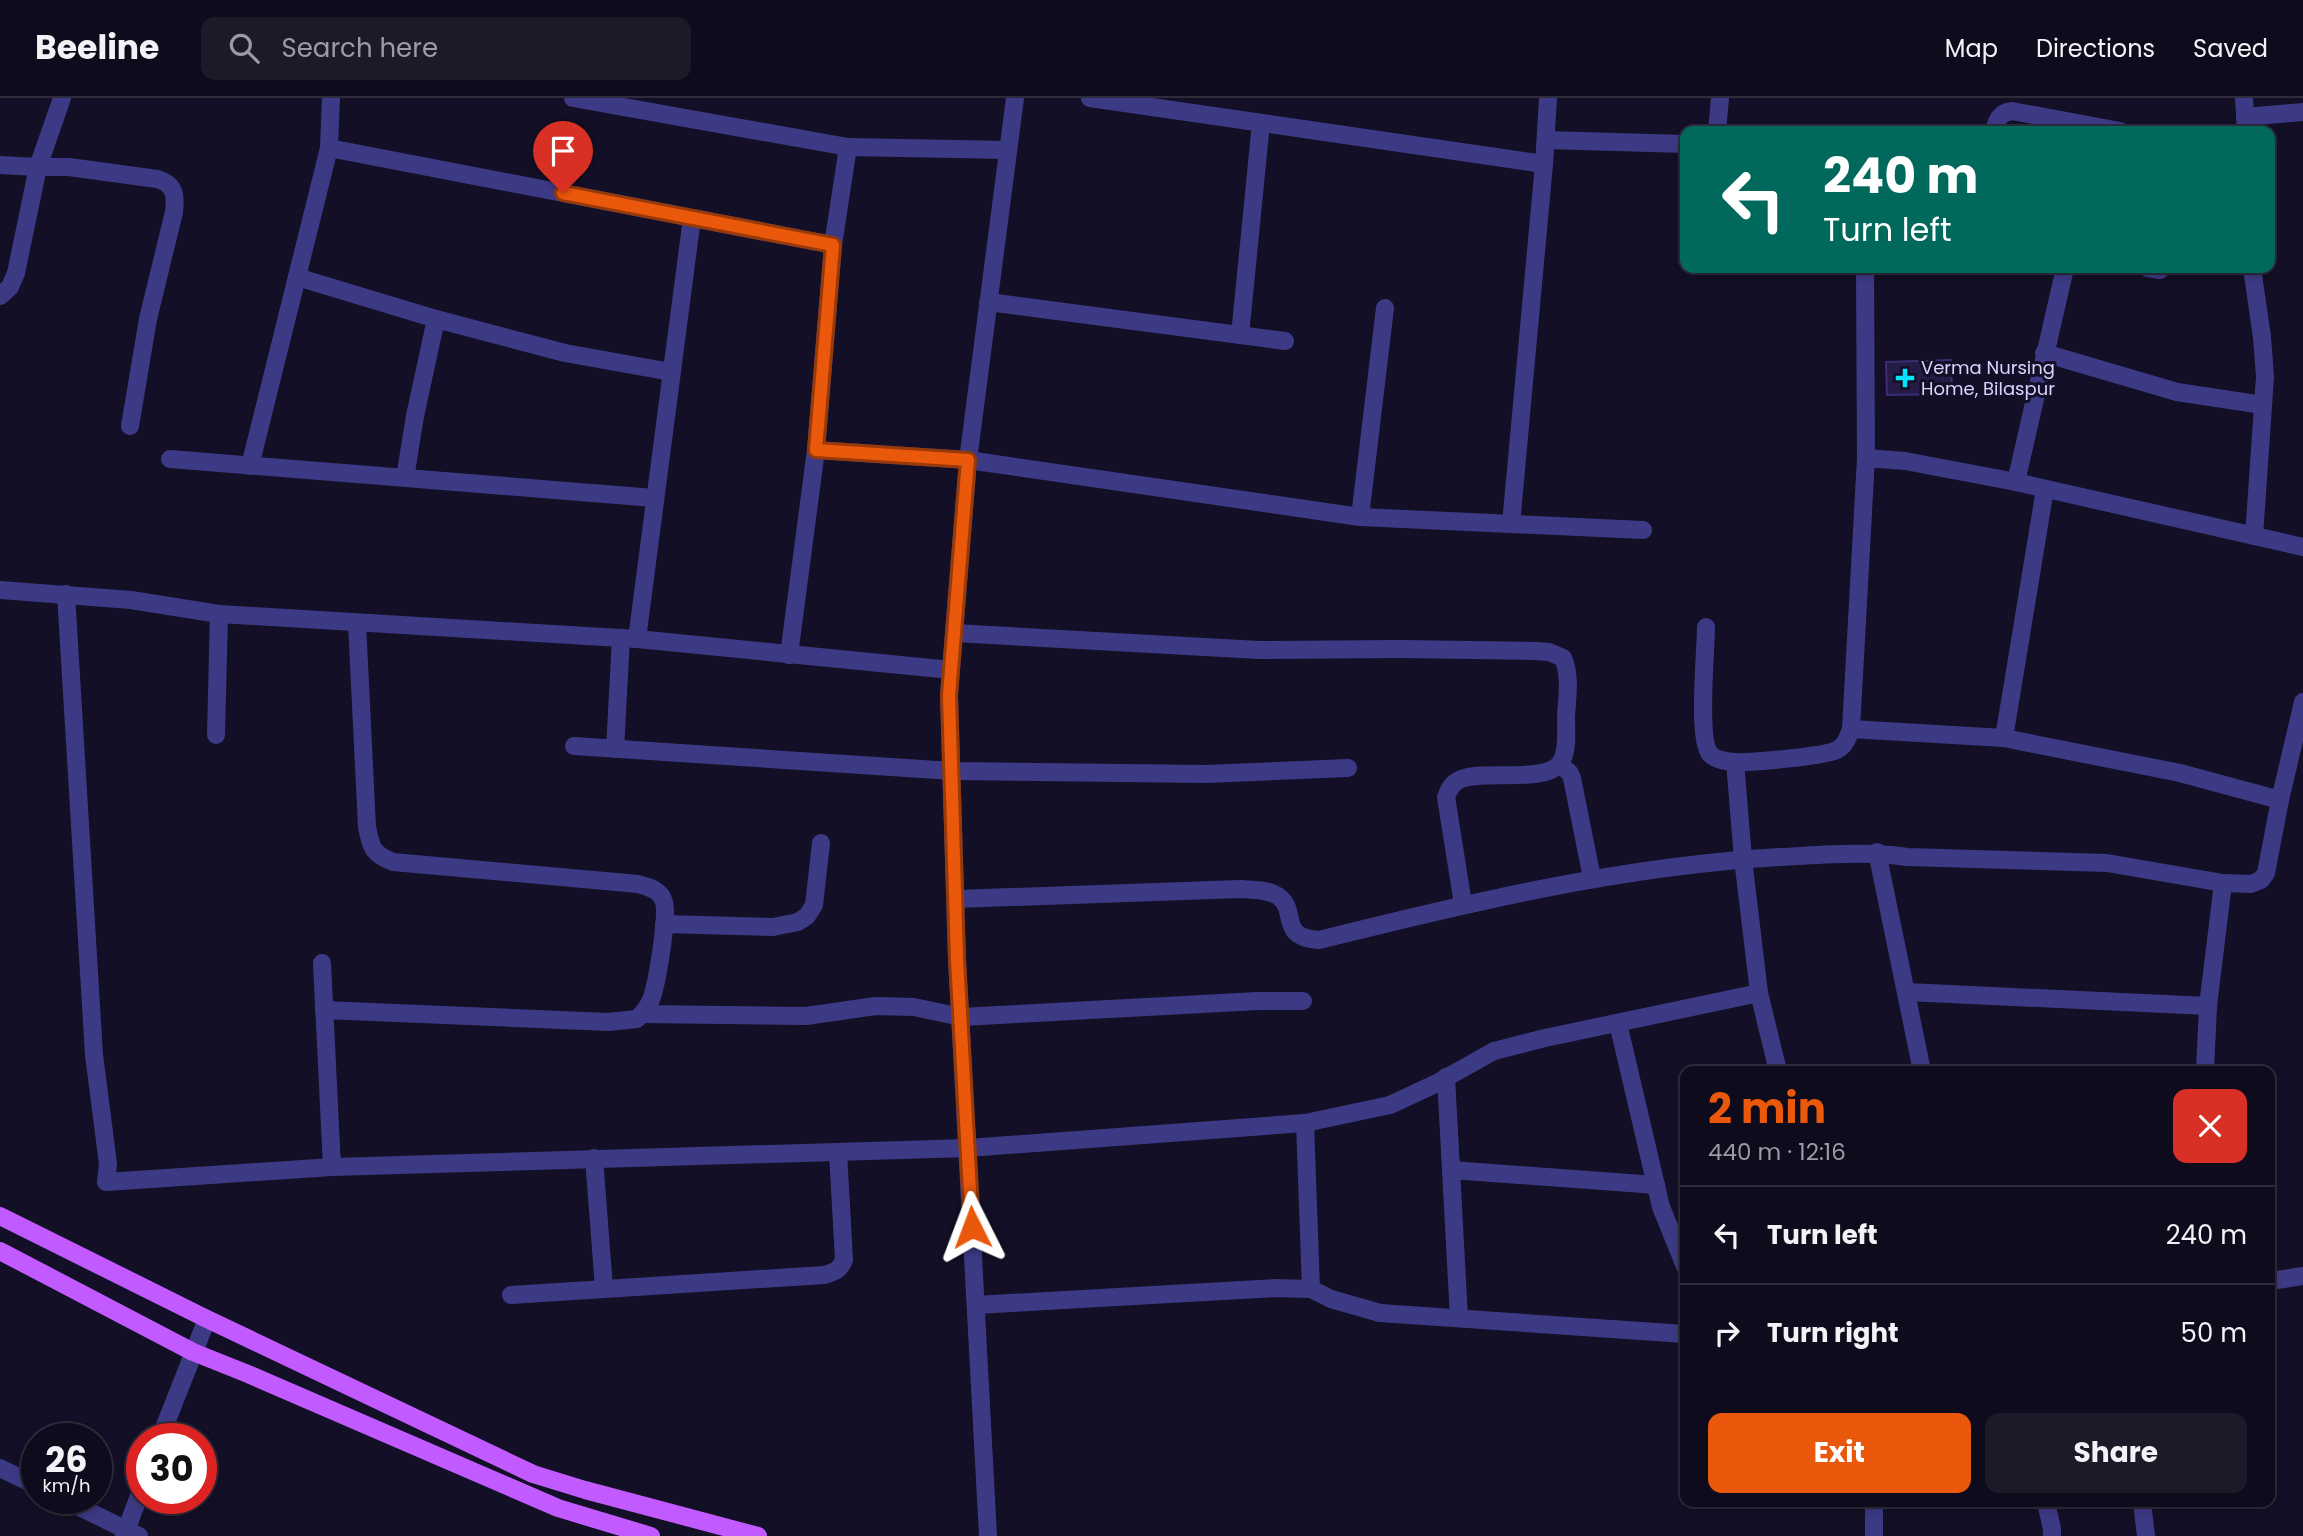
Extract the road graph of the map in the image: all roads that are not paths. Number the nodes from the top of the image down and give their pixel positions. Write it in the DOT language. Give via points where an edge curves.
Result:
graph roads {
  1 [pos="62,98"];
  2 [pos="331,98"];
  3 [pos="573,98"];
  4 [pos="1015,98"];
  5 [pos="1090,98"];
  6 [pos="1548,98"];
  7 [pos="1720,98"];
  8 [pos="2244,98"];
  9 [pos="2303,112"];
  10 [pos="1261,123"];
  11 [pos="2245,124"];
  12 [pos="1717,126"];
  13 [pos="1996,126"];
  14 [pos="2093,126"];
  15 [pos="1546,140"];
  16 [pos="1680,144"];
  17 [pos="848,147"];
  18 [pos="329,148"];
  19 [pos="1008,150"];
  20 [pos="1544,164"];
  21 [pos="0,165"];
  22 [pos="38,167"];
  23 [pos="692,218"];
  24 [pos="833,245"];
  25 [pos="1865,273"];
  26 [pos="2064,273"];
  27 [pos="2253,273"];
  28 [pos="297,276"];
  29 [pos="0,296"];
  30 [pos="988,302"];
  31 [pos="1385,308"];
  32 [pos="436,318"];
  33 [pos="1240,335"];
  34 [pos="1285,341"];
  35 [pos="2045,354"];
  36 [pos="671,372"];
  37 [pos="2263,405"];
  38 [pos="130,426"];
  39 [pos="816,450"];
  40 [pos="1866,458"];
  41 [pos="170,459"];
  42 [pos="968,460"];
  43 [pos="250,466"];
  44 [pos="405,478"];
  45 [pos="2016,482"];
  46 [pos="2045,489"];
  47 [pos="654,498"];
  48 [pos="1360,517"];
  49 [pos="1511,524"];
  50 [pos="1643,530"];
  51 [pos="2254,536"];
  52 [pos="2303,547"];
  53 [pos="0,590"];
  54 [pos="66,594"];
  55 [pos="219,614"];
  56 [pos="357,623"];
  57 [pos="1706,627"];
  58 [pos="954,633"];
  59 [pos="629,639"];
  60 [pos="789,655"];
  61 [pos="951,670"];
  62 [pos="2303,702"];
  63 [pos="1852,729"];
  64 [pos="216,736"];
  65 [pos="2004,738"];
  66 [pos="574,746"];
  67 [pos="615,749"];
  68 [pos="1735,762"];
  69 [pos="1560,765"];
  70 [pos="1348,768"];
  71 [pos="951,771"];
  72 [pos="2280,800"];
  73 [pos="821,843"];
  74 [pos="1877,852"];
  75 [pos="1743,859"];
  76 [pos="1591,878"];
  77 [pos="2223,883"];
  78 [pos="956,900"];
  79 [pos="1463,904"];
  80 [pos="664,924"];
  81 [pos="322,962"];
  82 [pos="1907,992"];
  83 [pos="1759,993"];
  84 [pos="1303,1001"];
  85 [pos="2208,1006"];
  86 [pos="324,1010"];
  87 [pos="643,1014"];
  88 [pos="961,1017"];
  89 [pos="1618,1023"];
  90 [pos="1776,1066"];
  91 [pos="1922,1066"];
  92 [pos="2205,1066"];
  93 [pos="1446,1077"];
  94 [pos="1305,1124"];
  95 [pos="968,1148"];
  96 [pos="838,1152"];
  97 [pos="594,1158"];
  98 [pos="331,1167"];
  99 [pos="1451,1170"];
  100 [pos="1656,1185"];
  101 [pos="0,1216"];
  102 [pos="0,1251"];
  103 [pos="1680,1254"];
  104 [pos="2303,1276"];
  105 [pos="2275,1280"];
  106 [pos="604,1288"];
  107 [pos="1311,1289"];
  108 [pos="511,1295"];
  109 [pos="976,1305"];
  110 [pos="1459,1318"];
  111 [pos="207,1320"];
  112 [pos="1680,1334"];
  113 [pos="193,1352"];
  114 [pos="166,1423"];
  115 [pos="0,1468"];
  116 [pos="21,1478"];
  117 [pos="1874,1507"];
  118 [pos="2047,1507"];
  119 [pos="2143,1507"];
  120 [pos="92,1514"];
  121 [pos="135,1514"];
  122 [pos="130,1534"];
  123 [pos="651,1536"];
  124 [pos="758,1536"];
  125 [pos="988,1536"];
  126 [pos="1874,1536"];
  127 [pos="2052,1536"];
  128 [pos="2146,1536"];
  1 -- 22 [label="street"];
  2 -- 18 [label="street"];
  3 -- 17 [label="street"];
  4 -- 19 [label="street"];
  5 -- 10 [label="street"];
  6 -- 15 [label="street"];
  7 -- 12 [label="street"];
  8 -- 11 [label="street"];
  9 -- 11 [label="street"];
  10 -- 20 [label="street"];
  10 -- 33 [label="street"];
  13 -- 14 [label="street" via="2004,112 2012,111"];
  15 -- 16 [label="street"];
  15 -- 20 [label="street"];
  17 -- 19 [label="street"];
  17 -- 24 [label="street"];
  18 -- 23 [label="street"];
  18 -- 28 [label="street"];
  19 -- 30 [label="street"];
  20 -- 49 [label="street"];
  21 -- 22 [label="street"];
  22 -- 29 [label="street" via="16,273"];
  22 -- 38 [label="street" via="158,179 173,188 174,212 148,320"];
  23 -- 24 [label="street"];
  23 -- 36 [label="street"];
  24 -- 39 [label="street"];
  25 -- 40 [label="street"];
  26 -- 35 [label="street"];
  27 -- 37 [label="street" via="2262,337"];
  28 -- 32 [label="street"];
  28 -- 43 [label="street"];
  30 -- 33 [label="street"];
  30 -- 42 [label="street"];
  31 -- 48 [label="street"];
  32 -- 36 [label="street" via="565,353"];
  32 -- 44 [label="street"];
  33 -- 34 [label="street"];
  35 -- 37 [label="street" via="2177,392"];
  35 -- 45 [label="street"];
  36 -- 47 [label="street"];
  37 -- 51 [label="street"];
  39 -- 42 [label="street"];
  39 -- 60 [label="street"];
  40 -- 45 [label="street"];
  40 -- 63 [label="street"];
  41 -- 43 [label="street"];
  42 -- 48 [label="street"];
  42 -- 58 [label="street"];
  43 -- 44 [label="street"];
  44 -- 47 [label="street"];
  45 -- 46 [label="street"];
  46 -- 51 [label="street"];
  46 -- 65 [label="street"];
  47 -- 59 [label="street"];
  48 -- 49 [label="street"];
  49 -- 50 [label="street"];
  51 -- 52 [label="street"];
  53 -- 54 [label="street"];
  54 -- 55 [label="street"];
  54 -- 98 [label="street" via="106,1182"];
  55 -- 56 [label="street"];
  55 -- 64 [label="street"];
  56 -- 59 [label="street"];
  56 -- 80 [label="street" via="367,827 371,846 380,857 393,862 638,884 659,893 664,902"];
  57 -- 68 [label="street" via="1705,744 1717,759"];
  58 -- 61 [label="street"];
  58 -- 69 [label="street" via="1259,650 1549,652 1563,658 1567,674 1565,749"];
  59 -- 60 [label="street"];
  59 -- 67 [label="street"];
  60 -- 61 [label="street"];
  61 -- 71 [label="street"];
  62 -- 72 [label="street"];
  63 -- 65 [label="street"];
  63 -- 68 [label="street" via="1837,750"];
  65 -- 72 [label="street" via="2180,773"];
  66 -- 67 [label="street"];
  67 -- 71 [label="street"];
  68 -- 75 [label="street"];
  69 -- 76 [label="street" via="1572,778"];
  69 -- 79 [label="street" via="1539,773 1466,777 1450,787 1447,813"];
  70 -- 71 [label="street" via="1206,774"];
  71 -- 78 [label="street"];
  72 -- 77 [label="street" via="2266,873 2251,884"];
  73 -- 80 [label="street" via="814,905 798,922 773,927"];
  74 -- 75 [label="street"];
  74 -- 77 [label="street" via="2107,863"];
  74 -- 82 [label="street"];
  75 -- 76 [label="street"];
  75 -- 83 [label="street"];
  76 -- 79 [label="street"];
  77 -- 85 [label="street"];
  78 -- 79 [label="street" via="1256,890 1280,897 1296,933 1319,940"];
  78 -- 88 [label="street"];
  80 -- 87 [label="street" via="656,986"];
  81 -- 86 [label="street"];
  82 -- 85 [label="street"];
  82 -- 91 [label="street"];
  83 -- 89 [label="street"];
  83 -- 90 [label="street"];
  84 -- 88 [label="street"];
  85 -- 92 [label="street"];
  86 -- 87 [label="street" via="608,1022"];
  86 -- 98 [label="street"];
  87 -- 88 [label="street" via="806,1016 876,1006 914,1007"];
  88 -- 95 [label="street"];
  89 -- 93 [label="street" via="1494,1051"];
  89 -- 100 [label="street"];
  93 -- 94 [label="street" via="1390,1105"];
  93 -- 99 [label="street"];
  94 -- 95 [label="street"];
  94 -- 107 [label="street"];
  95 -- 96 [label="street"];
  95 -- 109 [label="street"];
  96 -- 97 [label="street"];
  96 -- 106 [label="street" via="841,1268 824,1275"];
  97 -- 98 [label="street"];
  97 -- 106 [label="street"];
  99 -- 100 [label="street"];
  99 -- 110 [label="street"];
  100 -- 103 [label="street"];
  101 -- 111 [label="main road"];
  102 -- 113 [label="main road"];
  104 -- 105 [label="street"];
  106 -- 108 [label="street"];
  107 -- 109 [label="street"];
  107 -- 110 [label="street" via="1380,1313"];
  109 -- 125 [label="street"];
  110 -- 112 [label="street"];
  111 -- 113 [label="street"];
  111 -- 124 [label="main road" via="533,1474"];
  113 -- 114 [label="street"];
  113 -- 123 [label="main road" via="558,1508"];
  115 -- 116 [label="street"];
  117 -- 126 [label="street"];
  118 -- 127 [label="street"];
  119 -- 128 [label="street"];
  120 -- 122 [label="street"];
  121 -- 122 [label="street"];
}
